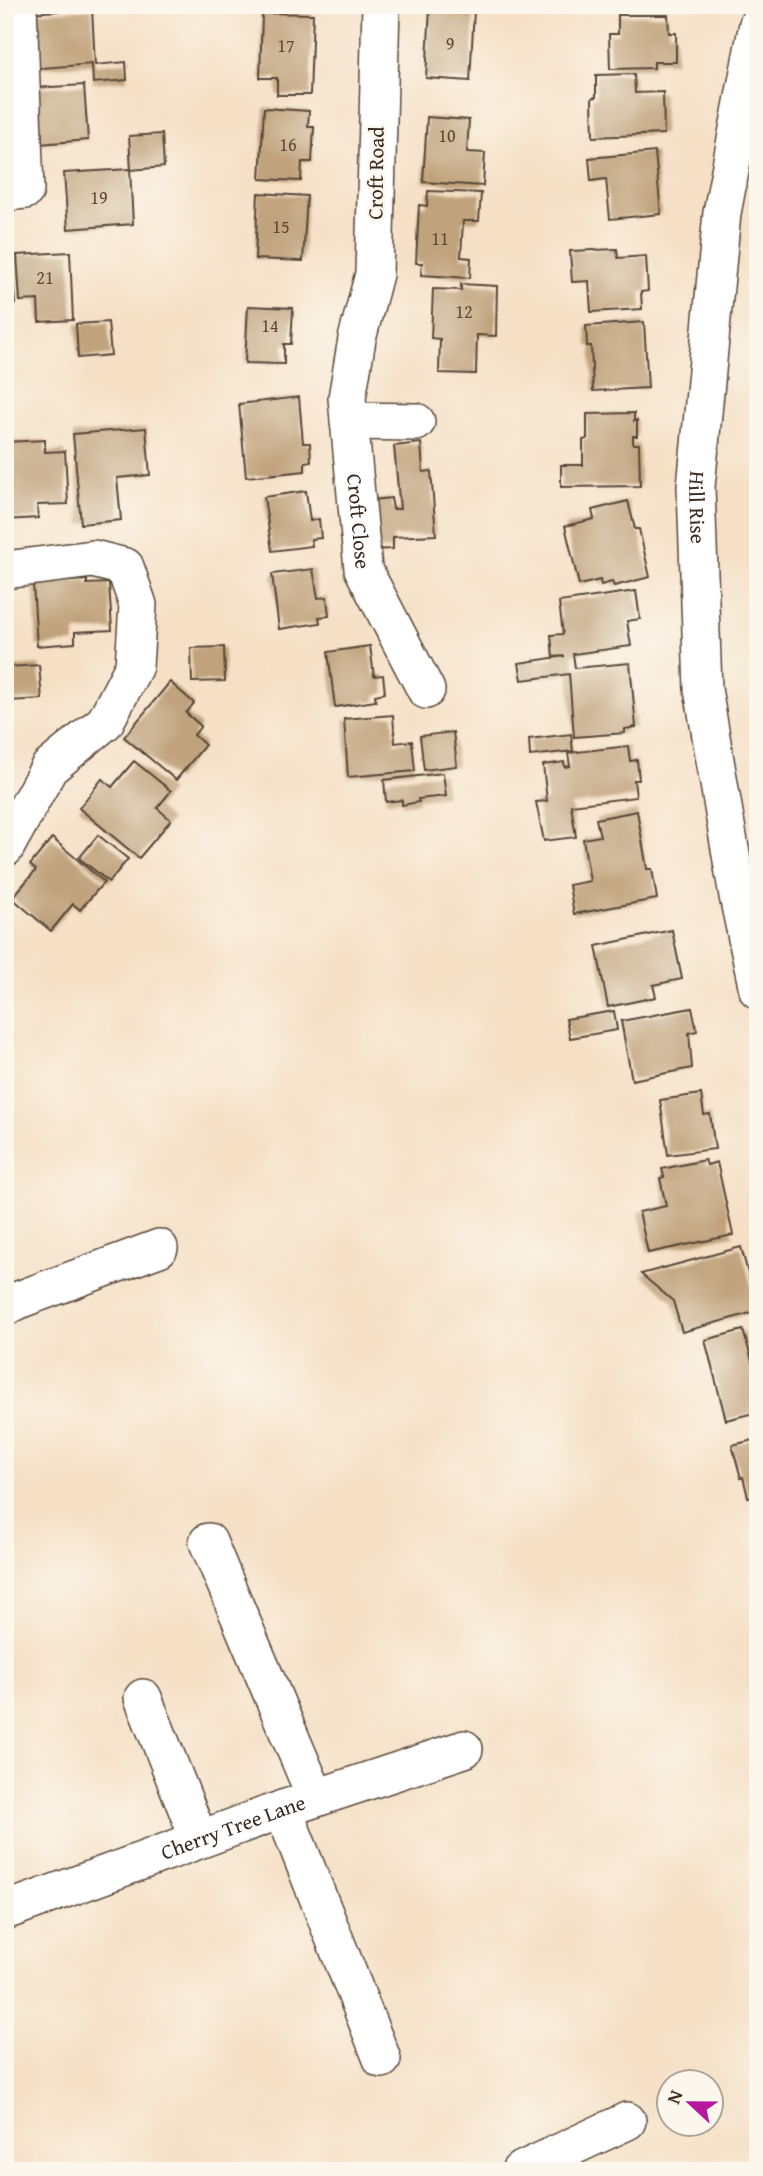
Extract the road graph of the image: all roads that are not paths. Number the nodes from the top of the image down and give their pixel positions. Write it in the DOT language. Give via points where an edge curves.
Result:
graph roads {
  1 [pos="18,5"];
  2 [pos="381,5"];
  3 [pos="758,24"];
  4 [pos="5,192"];
  5 [pos="357,339"];
  6 [pos="349,421"];
  7 [pos="416,422"];
  8 [pos="5,570"];
  9 [pos="426,690"];
  10 [pos="5,848"];
  11 [pos="748,894"];
  12 [pos="758,990"];
  13 [pos="159,1248"];
  14 [pos="5,1307"];
  15 [pos="208,1542"];
  16 [pos="143,1698"];
  17 [pos="464,1749"];
  18 [pos="300,1804"];
  19 [pos="199,1839"];
  20 [pos="5,1911"];
  21 [pos="382,2059"];
  22 [pos="627,2121"];
  23 [pos="520,2171"];
  1 -- 4 [label="street" via="25,190"];
  2 -- 5 [label="street, Croft Road" via="374,274"];
  3 -- 11 [label="street, Hill Rise" via="722,214 696,487 703,689"];
  5 -- 6 [label="street, Croft Close" via="347,398"];
  6 -- 7 [label="street"];
  6 -- 9 [label="street, Croft Close" via="363,569"];
  8 -- 10 [label="street" via="93,559 125,567 138,605 134,666 105,722 49,768"];
  11 -- 12 [label="street, Hill Rise"];
  13 -- 14 [label="street"];
  15 -- 18 [label="street"];
  16 -- 19 [label="street"];
  17 -- 18 [label="street, Cherry Tree Lane"];
  18 -- 19 [label="street, Cherry Tree Lane"];
  18 -- 21 [label="street"];
  19 -- 20 [label="street, Cherry Tree Lane"];
  22 -- 23 [label="street"];
}
